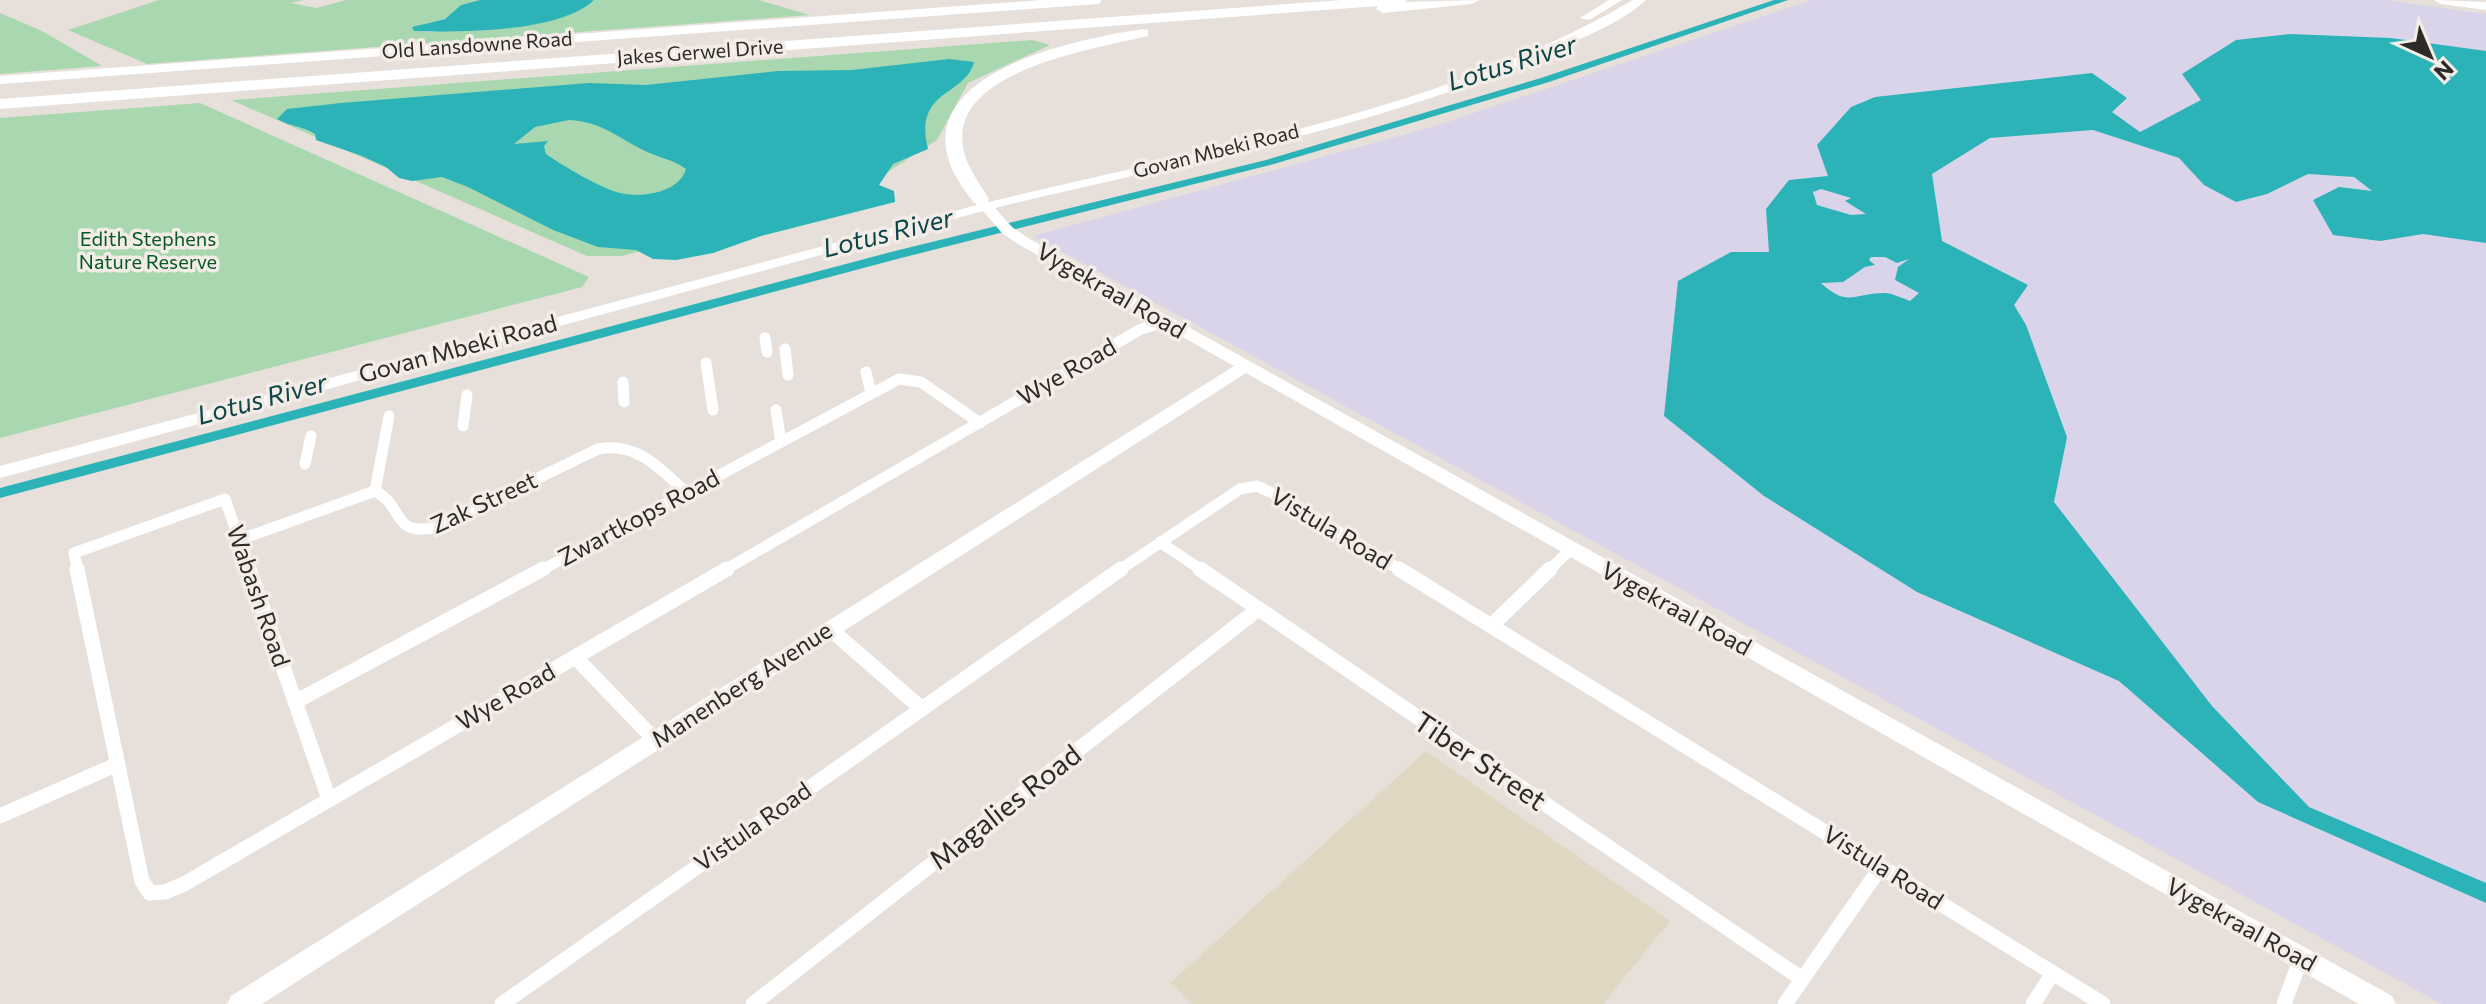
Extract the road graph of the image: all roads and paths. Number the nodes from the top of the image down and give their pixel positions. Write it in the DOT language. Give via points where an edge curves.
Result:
graph roads {
  1 [pos="1097,0"];
  2 [pos="1216,0"];
  3 [pos="1280,0"];
  4 [pos="1400,0"];
  5 [pos="1472,0"];
  6 [pos="1617,0"];
  7 [pos="1641,0"];
  8 [pos="2441,0"];
  9 [pos="2486,6"];
  10 [pos="1050,17"];
  11 [pos="0,80"];
  12 [pos="0,94"];
  13 [pos="0,104"];
  14 [pos="983,203"];
  15 [pos="1165,322"];
  16 [pos="765,338"];
  17 [pos="785,349"];
  18 [pos="767,352"];
  19 [pos="706,363"];
  20 [pos="1244,367"];
  21 [pos="866,372"];
  22 [pos="788,375"];
  23 [pos="623,382"];
  24 [pos="871,393"];
  25 [pos="467,395"];
  26 [pos="624,402"];
  27 [pos="713,410"];
  28 [pos="776,410"];
  29 [pos="389,416"];
  30 [pos="980,423"];
  31 [pos="463,426"];
  32 [pos="311,436"];
  33 [pos="781,442"];
  34 [pos="305,464"];
  35 [pos="0,472"];
  36 [pos="375,491"];
  37 [pos="687,493"];
  38 [pos="239,540"];
  39 [pos="1160,542"];
  40 [pos="1570,550"];
  41 [pos="74,553"];
  42 [pos="1257,610"];
  43 [pos="1491,626"];
  44 [pos="830,629"];
  45 [pos="575,657"];
  46 [pos="295,702"];
  47 [pos="921,708"];
  48 [pos="655,740"];
  49 [pos="118,764"];
  50 [pos="329,799"];
  51 [pos="0,816"];
  52 [pos="1881,867"];
  53 [pos="2301,958"];
  54 [pos="2053,973"];
  55 [pos="1802,979"];
  56 [pos="240,1004"];
  57 [pos="502,1004"];
  58 [pos="753,1004"];
  59 [pos="1785,1004"];
  60 [pos="2033,1004"];
  61 [pos="2103,1004"];
  62 [pos="2284,1004"];
  63 [pos="2383,1004"];
  1 -- 11 [label="street, Old Lansdowne Road"];
  2 -- 10 [label="highway"];
  3 -- 10 [label="highway, Jakes Gerwel Drive"];
  4 -- 13 [label="highway, Jakes Gerwel Drive"];
  5 -- 14 [label="highway" via="1139,34 1030,60 981,88 954,122 952,149 959,172"];
  6 -- 14 [label="main road, Govan Mbeki Road" via="1540,40 1426,83"];
  7 -- 14 [label="main road, Govan Mbeki Road" via="1555,46 1441,90 1197,157"];
  8 -- 9 [label="highway"];
  10 -- 12 [label="highway, Jakes Gerwel Drive"];
  14 -- 15 [label="main road, Vygekraal Road" via="1004,227"];
  14 -- 35 [label="main road, Govan Mbeki Road" via="776,264"];
  15 -- 20 [label="main road, Vygekraal Road"];
  15 -- 30 [label="street, Wye Road" via="1141,329"];
  16 -- 18 [label="street"];
  17 -- 22 [label="street"];
  19 -- 27 [label="street"];
  20 -- 40 [label="main road, Vygekraal Road"];
  20 -- 44 [label="main road, Manenberg Avenue"];
  21 -- 24 [label="street"];
  23 -- 26 [label="street"];
  24 -- 30 [label="street, Zwartkops Road" via="899,379 917,380"];
  24 -- 33 [label="street, Zwartkops Road"];
  25 -- 31 [label="street"];
  28 -- 33 [label="street"];
  29 -- 36 [label="street"];
  30 -- 45 [label="street, Wye Road"];
  32 -- 34 [label="street"];
  33 -- 37 [label="street, Zwartkops Road"];
  36 -- 37 [label="street, Zak Street" via="385,496 400,524 423,531 617,444 634,449"];
  36 -- 38 [label="street"];
  37 -- 46 [label="street, Zwartkops Road"];
  38 -- 41 [label="street, Wabash Road" via="225,499"];
  38 -- 46 [label="street, Wabash Road"];
  39 -- 42 [label="street, Tiber Street"];
  39 -- 43 [label="street, Vistula Road" via="1240,489 1257,486"];
  39 -- 47 [label="street, Vistula Road"];
  40 -- 43 [label="street"];
  40 -- 53 [label="main road, Vygekraal Road"];
  41 -- 49 [label="street, Wye Road"];
  42 -- 55 [label="street, Tiber Street"];
  42 -- 58 [label="street, Magalies Road"];
  43 -- 52 [label="street, Vistula Road"];
  44 -- 47 [label="street"];
  44 -- 48 [label="main road, Manenberg Avenue"];
  45 -- 48 [label="street"];
  45 -- 50 [label="street, Wye Road"];
  46 -- 50 [label="street, Wabash Road"];
  47 -- 57 [label="street, Vistula Road"];
  48 -- 56 [label="main road, Manenberg Avenue"];
  49 -- 50 [label="street, Wye Road" via="142,881 150,893 184,884"];
  49 -- 51 [label="street"];
  52 -- 54 [label="street, Vistula Road"];
  52 -- 55 [label="street"];
  53 -- 62 [label="street"];
  53 -- 63 [label="main road, Vygekraal Road"];
  54 -- 60 [label="street"];
  54 -- 61 [label="street, Vistula Road"];
  55 -- 59 [label="street"];
}
